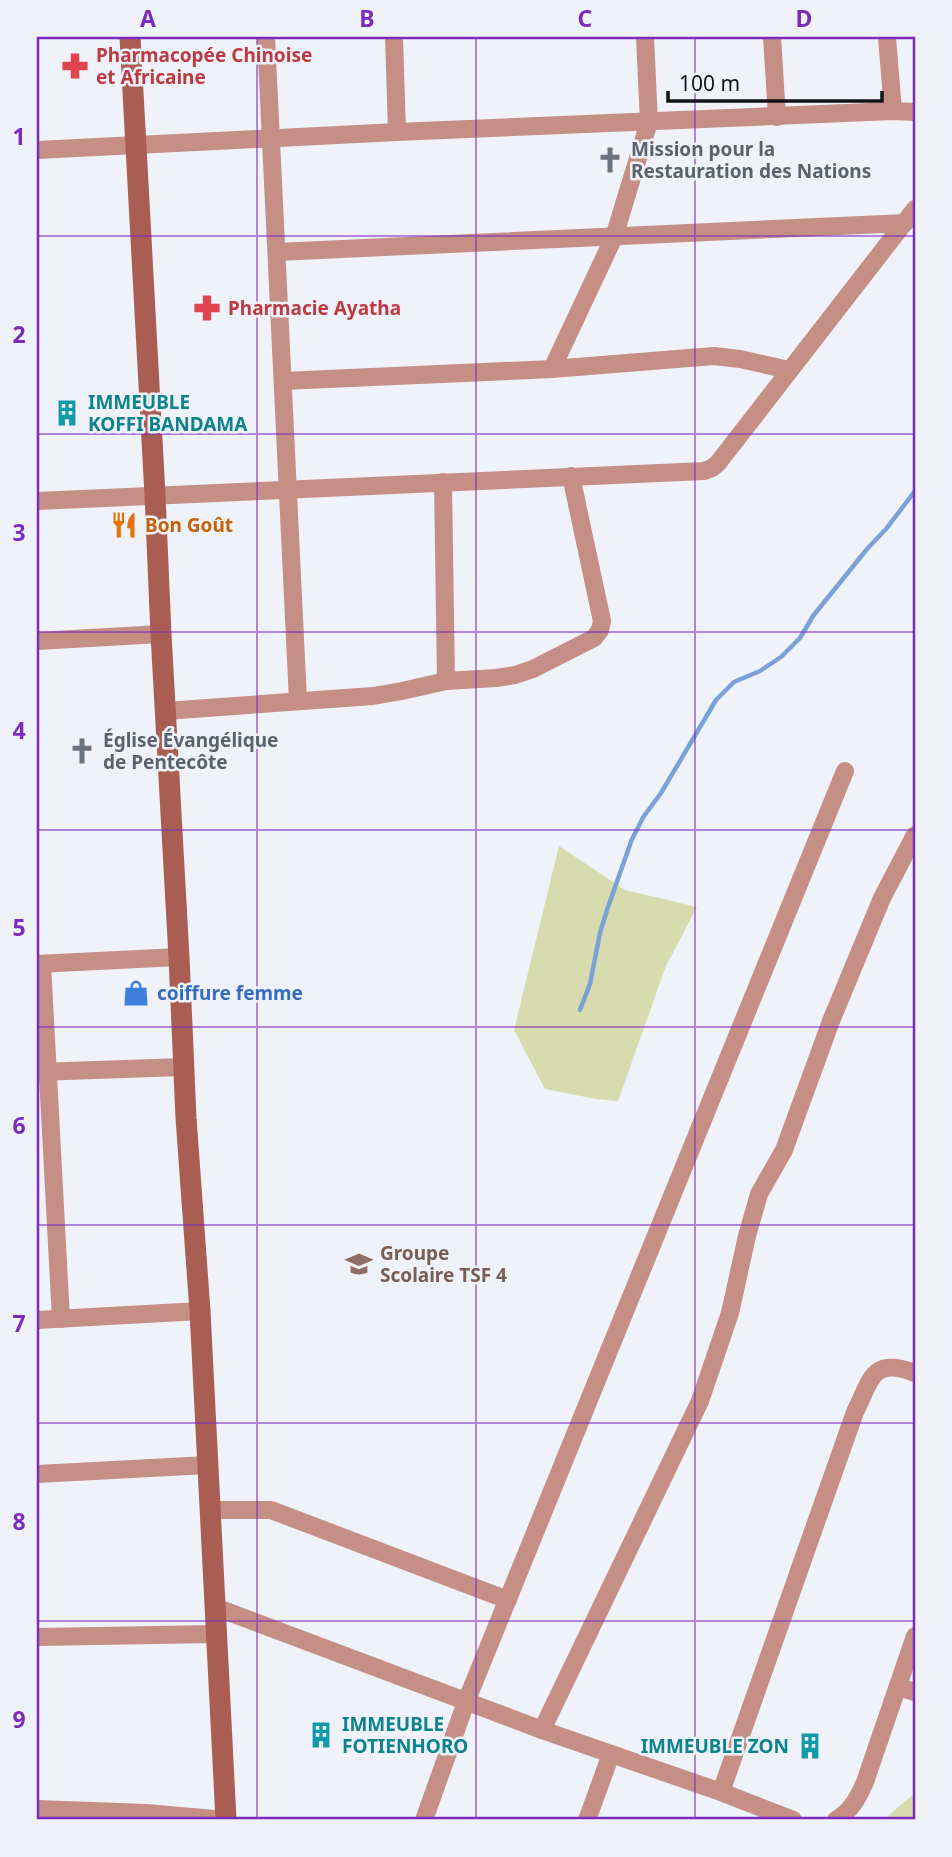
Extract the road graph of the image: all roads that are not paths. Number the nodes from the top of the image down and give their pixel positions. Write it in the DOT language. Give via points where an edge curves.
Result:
graph roads {
  1 [pos="130,37"];
  2 [pos="267,37"];
  3 [pos="394,37"];
  4 [pos="645,37"];
  5 [pos="772,37"];
  6 [pos="887,37"];
  7 [pos="892,111"];
  8 [pos="915,112"];
  9 [pos="777,117"];
  10 [pos="649,122"];
  11 [pos="397,132"];
  12 [pos="271,139"];
  13 [pos="136,146"];
  14 [pos="37,150"];
  15 [pos="910,216"];
  16 [pos="614,237"];
  17 [pos="277,252"];
  18 [pos="552,369"];
  19 [pos="789,370"];
  20 [pos="283,381"];
  21 [pos="570,476"];
  22 [pos="443,482"];
  23 [pos="288,489"];
  24 [pos="155,495"];
  25 [pos="37,501"];
  26 [pos="160,634"];
  27 [pos="37,641"];
  28 [pos="446,681"];
  29 [pos="298,701"];
  30 [pos="165,711"];
  31 [pos="845,771"];
  32 [pos="915,835"];
  33 [pos="179,957"];
  34 [pos="39,964"];
  35 [pos="183,1067"];
  36 [pos="42,1072"];
  37 [pos="200,1311"];
  38 [pos="61,1319"];
  39 [pos="37,1320"];
  40 [pos="915,1373"];
  41 [pos="208,1465"];
  42 [pos="37,1474"];
  43 [pos="210,1510"];
  44 [pos="508,1600"];
  45 [pos="215,1606"];
  46 [pos="216,1634"];
  47 [pos="915,1636"];
  48 [pos="37,1637"];
  49 [pos="907,1690"];
  50 [pos="466,1702"];
  51 [pos="541,1730"];
  52 [pos="611,1754"];
  53 [pos="721,1792"];
  54 [pos="37,1809"];
  55 [pos="226,1820"];
  56 [pos="424,1820"];
  57 [pos="587,1820"];
  58 [pos="793,1820"];
  59 [pos="836,1820"];
  1 -- 13 [label="street"];
  2 -- 12 [label="street"];
  3 -- 11 [label="street"];
  4 -- 10 [label="street"];
  5 -- 9 [label="street"];
  6 -- 7 [label="street"];
  7 -- 8 [label="street"];
  7 -- 9 [label="street"];
  9 -- 10 [label="street"];
  10 -- 11 [label="street"];
  10 -- 16 [label="street"];
  11 -- 12 [label="street"];
  12 -- 13 [label="street"];
  12 -- 17 [label="street"];
  13 -- 14 [label="street"];
  13 -- 24 [label="street"];
  15 -- 16 [label="street"];
  15 -- 19 [label="street"];
  16 -- 17 [label="street"];
  16 -- 18 [label="street"];
  17 -- 20 [label="street"];
  18 -- 19 [label="street" via="714,356"];
  18 -- 20 [label="street"];
  19 -- 21 [label="street" via="712,468"];
  20 -- 23 [label="street"];
  21 -- 22 [label="street"];
  21 -- 28 [label="street" via="602,621 600,630 594,638 515,675"];
  22 -- 23 [label="street"];
  22 -- 28 [label="street"];
  23 -- 24 [label="street"];
  23 -- 29 [label="street"];
  24 -- 25 [label="street"];
  24 -- 26 [label="street"];
  26 -- 27 [label="street"];
  26 -- 30 [label="street"];
  28 -- 29 [label="street" via="373,696"];
  29 -- 30 [label="street"];
  30 -- 33 [label="street"];
  31 -- 44 [label="street"];
  32 -- 51 [label="street" via="882,898 784,1150 759,1194 730,1313 700,1401"];
  33 -- 34 [label="street"];
  33 -- 35 [label="street"];
  34 -- 36 [label="street"];
  35 -- 36 [label="street"];
  35 -- 37 [label="street"];
  36 -- 38 [label="street"];
  37 -- 38 [label="street"];
  37 -- 41 [label="street"];
  38 -- 39 [label="street"];
  40 -- 53 [label="street" via="896,1366 875,1372 855,1412"];
  41 -- 42 [label="street"];
  41 -- 43 [label="street"];
  43 -- 44 [label="street" via="271,1510"];
  43 -- 45 [label="street"];
  44 -- 50 [label="street"];
  45 -- 46 [label="street"];
  45 -- 50 [label="street"];
  46 -- 48 [label="street"];
  46 -- 55 [label="street"];
  47 -- 49 [label="street"];
  49 -- 59 [label="street" via="856,1801"];
  50 -- 51 [label="street"];
  50 -- 56 [label="street"];
  51 -- 52 [label="street"];
  52 -- 53 [label="street"];
  52 -- 57 [label="street"];
  53 -- 58 [label="street"];
  54 -- 55 [label="street"];
}
